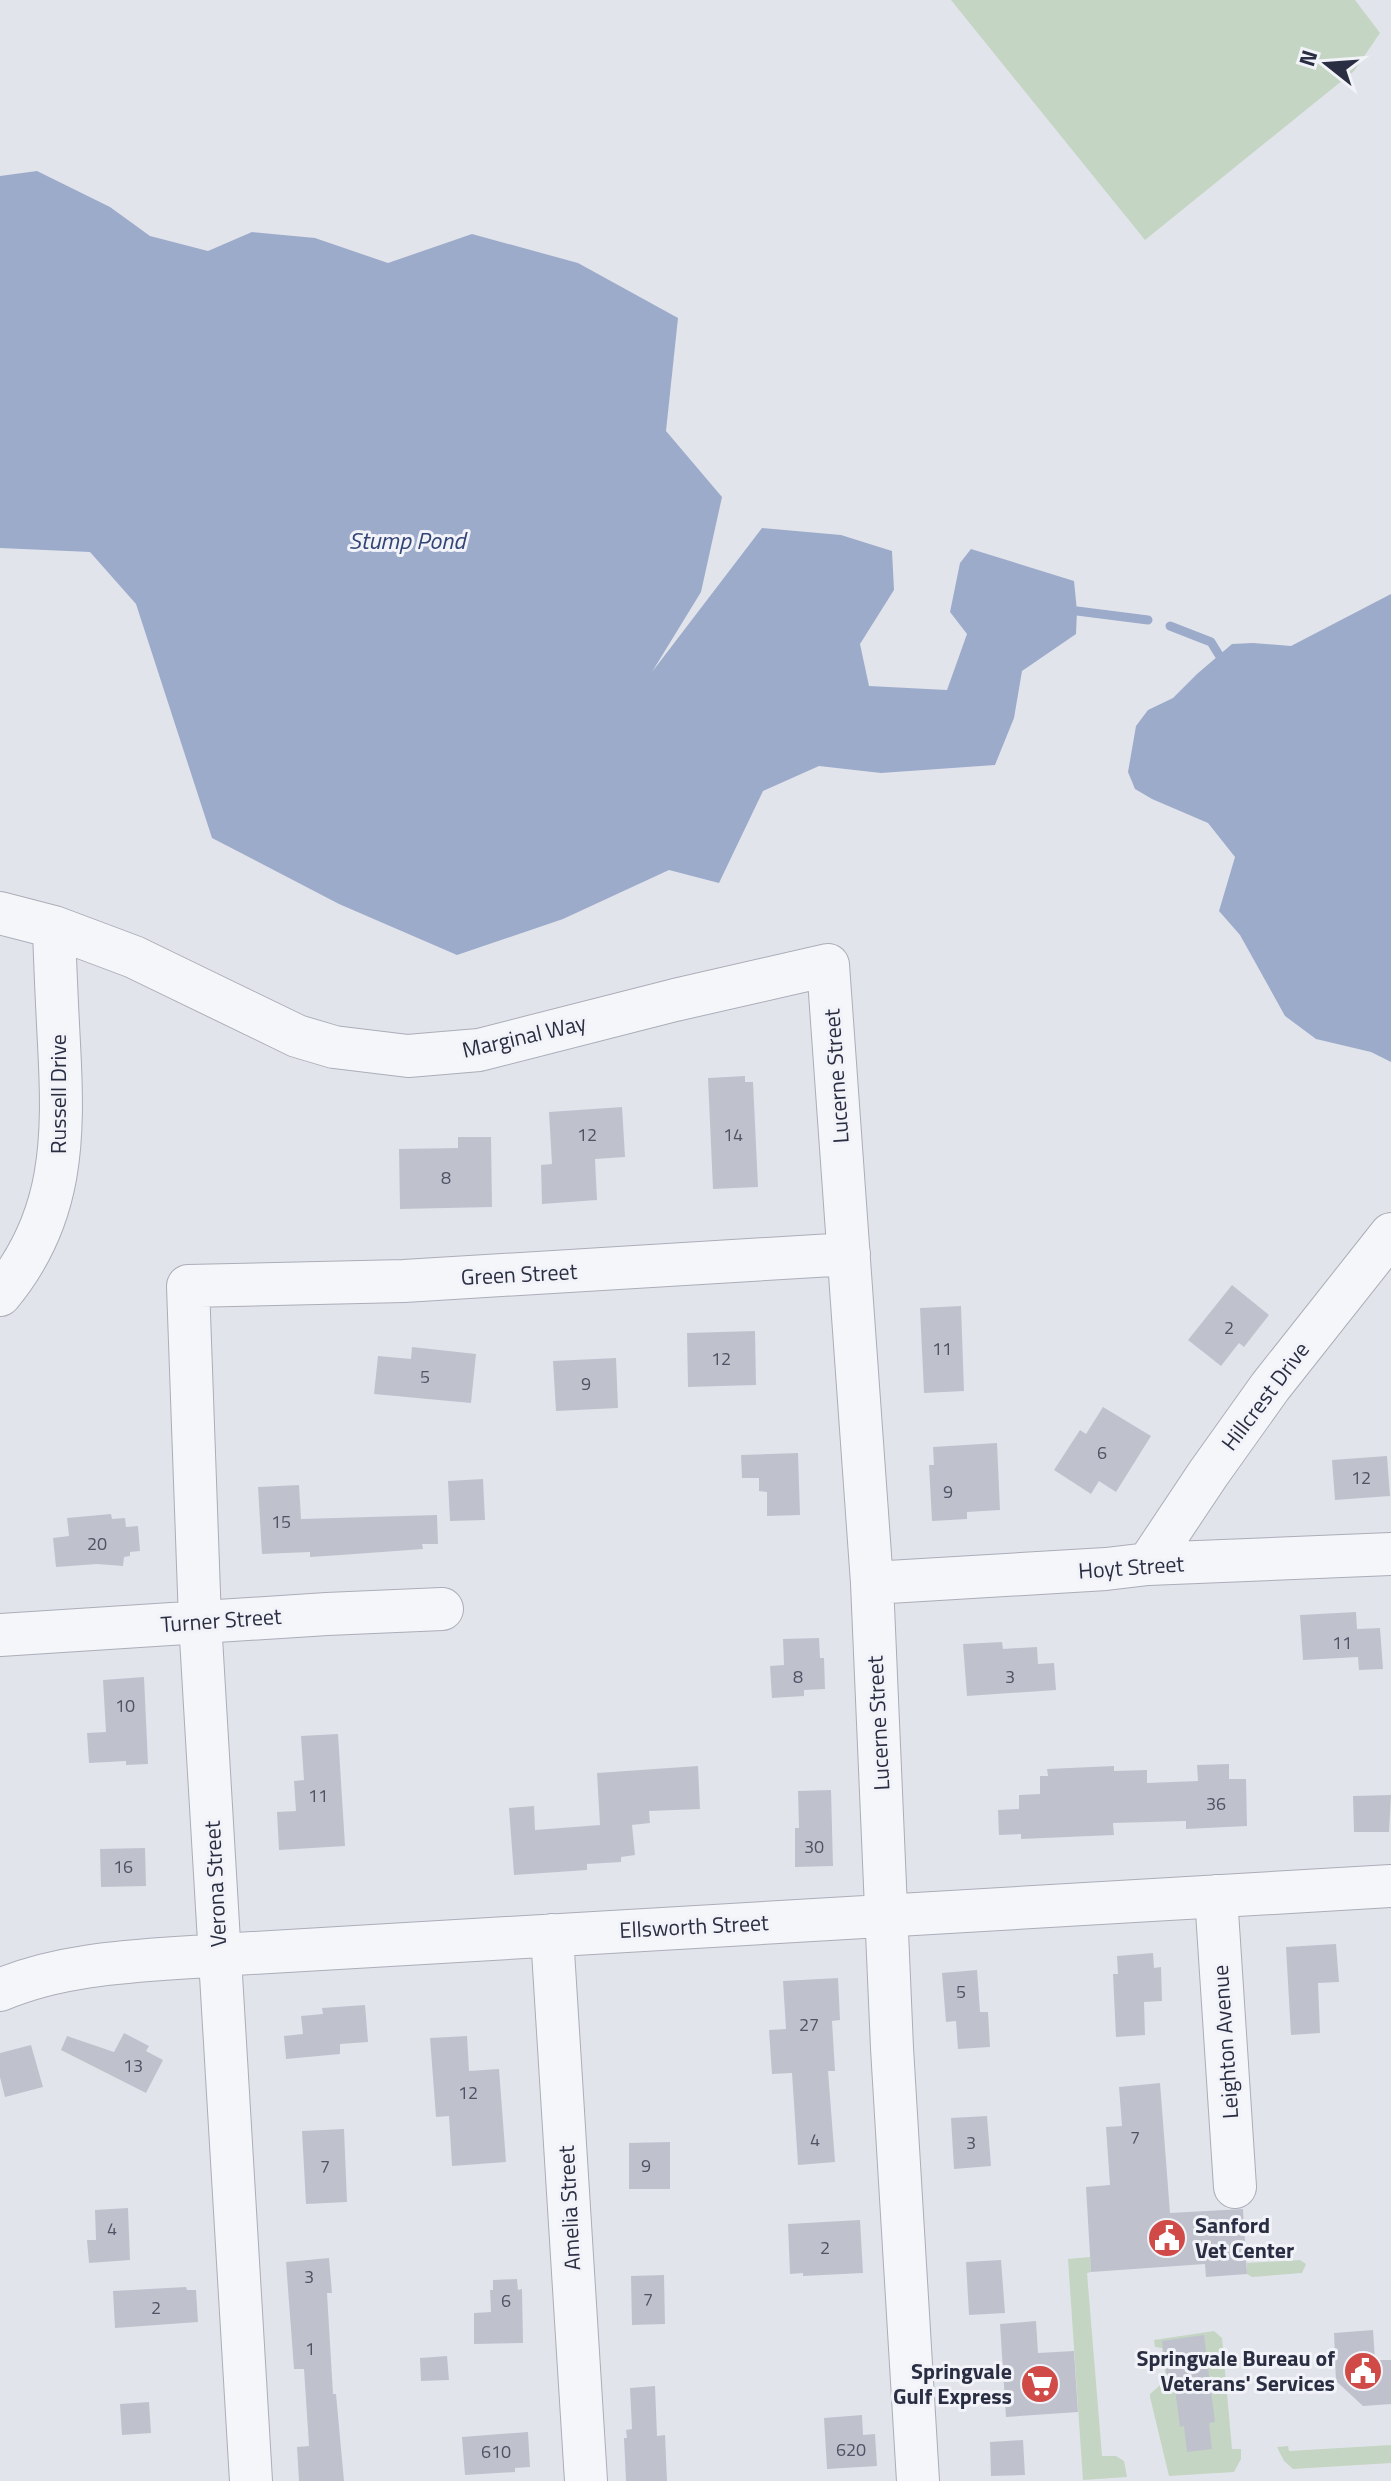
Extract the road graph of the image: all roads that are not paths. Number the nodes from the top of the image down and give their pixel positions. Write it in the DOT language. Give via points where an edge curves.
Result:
graph roads {
  1 [pos="0,913"];
  2 [pos="54,927"];
  3 [pos="828,965"];
  4 [pos="1391,1234"];
  5 [pos="849,1254"];
  6 [pos="188,1286"];
  7 [pos="0,1295"];
  8 [pos="1391,1554"];
  9 [pos="1148,1564"];
  10 [pos="872,1583"];
  11 [pos="442,1609"];
  12 [pos="200,1621"];
  13 [pos="0,1635"];
  14 [pos="1391,1886"];
  15 [pos="1216,1896"];
  16 [pos="887,1915"];
  17 [pos="552,1935"];
  18 [pos="219,1955"];
  19 [pos="0,1990"];
  20 [pos="1235,2187"];
  21 [pos="251,2481"];
  22 [pos="586,2481"];
  23 [pos="918,2481"];
  1 -- 2 [label="street, Marginal Way"];
  2 -- 3 [label="street, Marginal Way" via="134,957 297,1036 334,1047 408,1056 479,1050"];
  2 -- 7 [label="street, Russell Drive" via="62,1104 57,1174 31,1248"];
  3 -- 5 [label="street, Lucerne Street"];
  4 -- 9 [label="street, Hillcrest Drive" via="1270,1387"];
  5 -- 6 [label="street, Green Street" via="404,1281"];
  5 -- 10 [label="street, Lucerne Street"];
  6 -- 12 [label="street, Verona Street"];
  8 -- 9 [label="street, Hoyt Street"];
  9 -- 10 [label="street, Hoyt Street"];
  10 -- 16 [label="street, Lucerne Street"];
  11 -- 12 [label="street, Turner Street"];
  12 -- 13 [label="street, Turner Street"];
  12 -- 18 [label="street, Verona Street"];
  14 -- 15 [label="street, Ellsworth Street"];
  15 -- 16 [label="street, Ellsworth Street"];
  15 -- 20 [label="street, Leighton Avenue"];
  16 -- 17 [label="street, Ellsworth Street"];
  16 -- 23 [label="street, Lucerne Street"];
  17 -- 18 [label="street, Ellsworth Street"];
  17 -- 22 [label="street, Amelia Street"];
  18 -- 19 [label="street, Ellsworth Street" via="85,1967"];
  18 -- 21 [label="street, Verona Street"];
}
